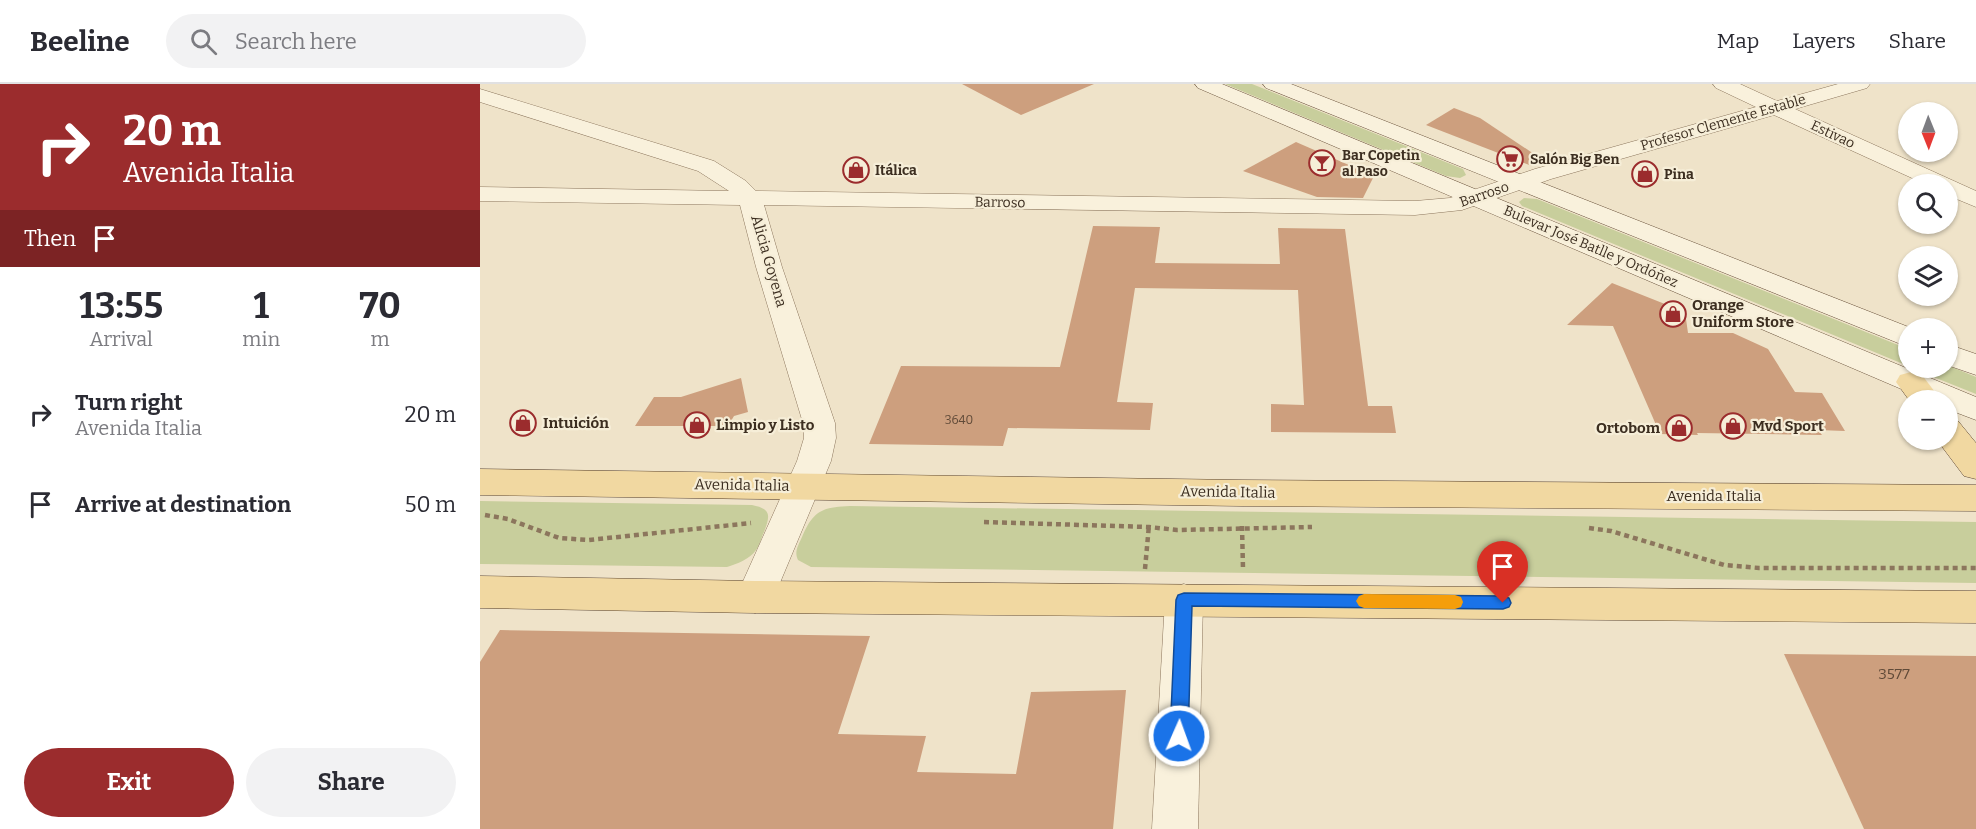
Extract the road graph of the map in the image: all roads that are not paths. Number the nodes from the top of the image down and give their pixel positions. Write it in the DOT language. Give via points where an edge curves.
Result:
graph roads {
  1 [pos="1206,84"];
  2 [pos="1273,84"];
  3 [pos="1723,84"];
  4 [pos="1860,84"];
  5 [pos="480,95"];
  6 [pos="1774,107"];
  7 [pos="1921,174"];
  8 [pos="1517,182"];
  9 [pos="1958,191"];
  10 [pos="480,194"];
  11 [pos="748,197"];
  12 [pos="1477,198"];
  13 [pos="1976,200"];
  14 [pos="1898,334"];
  15 [pos="1958,358"];
  16 [pos="1976,365"];
  17 [pos="1916,390"];
  18 [pos="1958,403"];
  19 [pos="1976,409"];
  20 [pos="1958,443"];
  21 [pos="1976,467"];
  22 [pos="480,482"];
  23 [pos="803,486"];
  24 [pos="1976,498"];
  25 [pos="480,592"];
  26 [pos="755,597"];
  27 [pos="1184,600"];
  28 [pos="1976,607"];
  29 [pos="1175,829"];
  1 -- 12 [label="street, Bulevar José Batlle y Ordóñez"];
  2 -- 8 [label="street, Bulevar José Batlle y Ordóñez"];
  3 -- 6 [label="street, Estivao"];
  4 -- 6 [label="street, Profesor Clemente Estable"];
  5 -- 11 [label="street, Alicia Goyena" via="706,166"];
  6 -- 7 [label="street, Estivao"];
  6 -- 8 [label="street, Profesor Clemente Estable"];
  8 -- 12 [label="street, Barroso"];
  8 -- 14 [label="street, Bulevar José Batlle y Ordóñez"];
  9 -- 13 [label="street, Estivao"];
  10 -- 11 [label="street, Barroso"];
  11 -- 12 [label="street, Barroso" via="1415,208 1453,205"];
  11 -- 23 [label="street, Alicia Goyena" via="819,423 820,438"];
  12 -- 17 [label="street, Bulevar José Batlle y Ordóñez"];
  15 -- 16 [label="street"];
  18 -- 19 [label="street, Bulevar José Batlle y Ordóñez"];
  20 -- 21 [label="main road"];
  22 -- 23 [label="main road, Avenida Italia"];
  23 -- 24 [label="main road, Avenida Italia"];
  23 -- 26 [label="street, Alicia Goyena"];
  25 -- 26 [label="main road"];
  26 -- 27 [label="main road"];
  27 -- 28 [label="main road"];
  27 -- 29 [label="street"];
}
